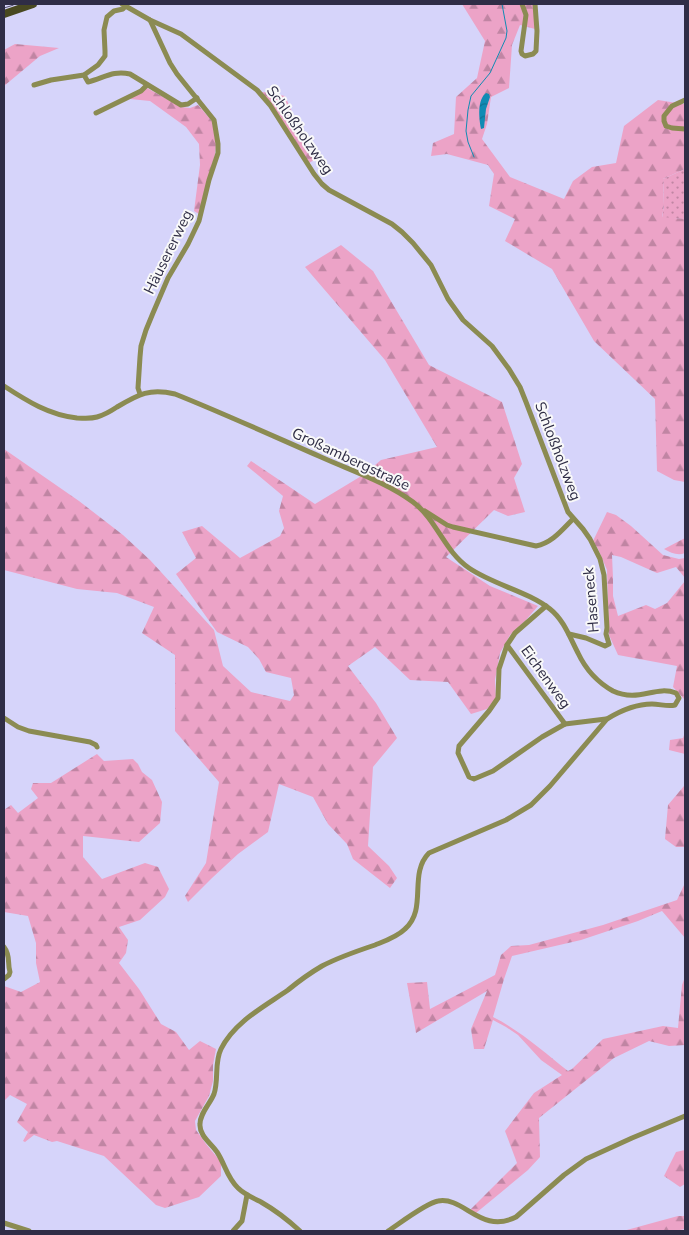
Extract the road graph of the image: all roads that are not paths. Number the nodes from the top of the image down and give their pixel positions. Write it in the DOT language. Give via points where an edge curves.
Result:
graph roads {
  1 [pos="33,4"];
  2 [pos="124,4"];
  3 [pos="522,4"];
  4 [pos="535,4"];
  5 [pos="4,14"];
  6 [pos="150,20"];
  7 [pos="84,75"];
  8 [pos="34,85"];
  9 [pos="147,85"];
  10 [pos="197,98"];
  11 [pos="685,100"];
  12 [pos="96,113"];
  13 [pos="685,129"];
  14 [pos="4,386"];
  15 [pos="140,394"];
  16 [pos="420,508"];
  17 [pos="573,519"];
  18 [pos="546,606"];
  19 [pos="569,634"];
  20 [pos="506,645"];
  21 [pos="4,718"];
  22 [pos="606,719"];
  23 [pos="565,724"];
  24 [pos="97,747"];
  25 [pos="4,947"];
  26 [pos="6,967"];
  27 [pos="4,979"];
  28 [pos="685,1116"];
  29 [pos="247,1195"];
  30 [pos="4,1223"];
  31 [pos="28,1231"];
  32 [pos="233,1231"];
  33 [pos="300,1231"];
  34 [pos="388,1231"];
  1 -- 5 [label="main road"];
  2 -- 6 [label="street, Schloßholzweg"];
  2 -- 7 [label="street" via="122,9 107,17 104,56"];
  3 -- 4 [label="street" via="526,15 522,51 525,56 536,51"];
  6 -- 10 [label="street, Häusererweg" via="170,63"];
  6 -- 17 [label="street, Schloßholzweg" via="181,34 257,90 322,184 392,224 425,257 454,309 492,346 520,386 562,500"];
  7 -- 8 [label="street"];
  7 -- 9 [label="street" via="88,82 111,74 130,74"];
  9 -- 10 [label="street" via="182,105"];
  9 -- 12 [label="street"];
  10 -- 15 [label="street, Häusererweg" via="214,120 218,153 199,221 168,278 146,330 141,346"];
  11 -- 13 [label="street" via="672,106 664,116 664,122 672,128"];
  14 -- 15 [label="street, Großambergstraße" via="42,409 84,418 104,414"];
  15 -- 16 [label="street, Großambergstraße" via="159,391 176,394 389,487"];
  16 -- 17 [label="street" via="453,527 536,546 551,540"];
  16 -- 18 [label="street, Großambergstraße" via="464,564"];
  17 -- 19 [label="street, Haseneck" via="596,547 600,559 609,644 605,646"];
  18 -- 19 [label="street, Großambergstraße"];
  18 -- 20 [label="street"];
  19 -- 22 [label="street, Großambergstraße" via="584,664 604,686 627,696 667,691 676,693 679,698 676,705 643,704"];
  20 -- 23 [label="street, Eichenweg"];
  20 -- 23 [label="street" via="499,668 498,698 459,746 458,754 469,776 474,779 493,771"];
  21 -- 24 [label="street" via="23,729 90,742"];
  22 -- 23 [label="street"];
  22 -- 29 [label="street, Großambergstraße" via="530,805 506,820 426,856 420,870 417,907 406,929 393,938 318,968 248,1018 227,1039 218,1058 214,1093 201,1116 200,1131 220,1157 230,1178"];
  25 -- 26 [label="street" via="9,958"];
  26 -- 27 [label="street" via="10,972"];
  28 -- 34 [label="street" via="586,1159 504,1224 486,1224 451,1202 439,1200"];
  29 -- 32 [label="street" via="242,1221"];
  29 -- 33 [label="street, Großambergstraße" via="276,1211"];
  30 -- 31 [label="street"];
}
